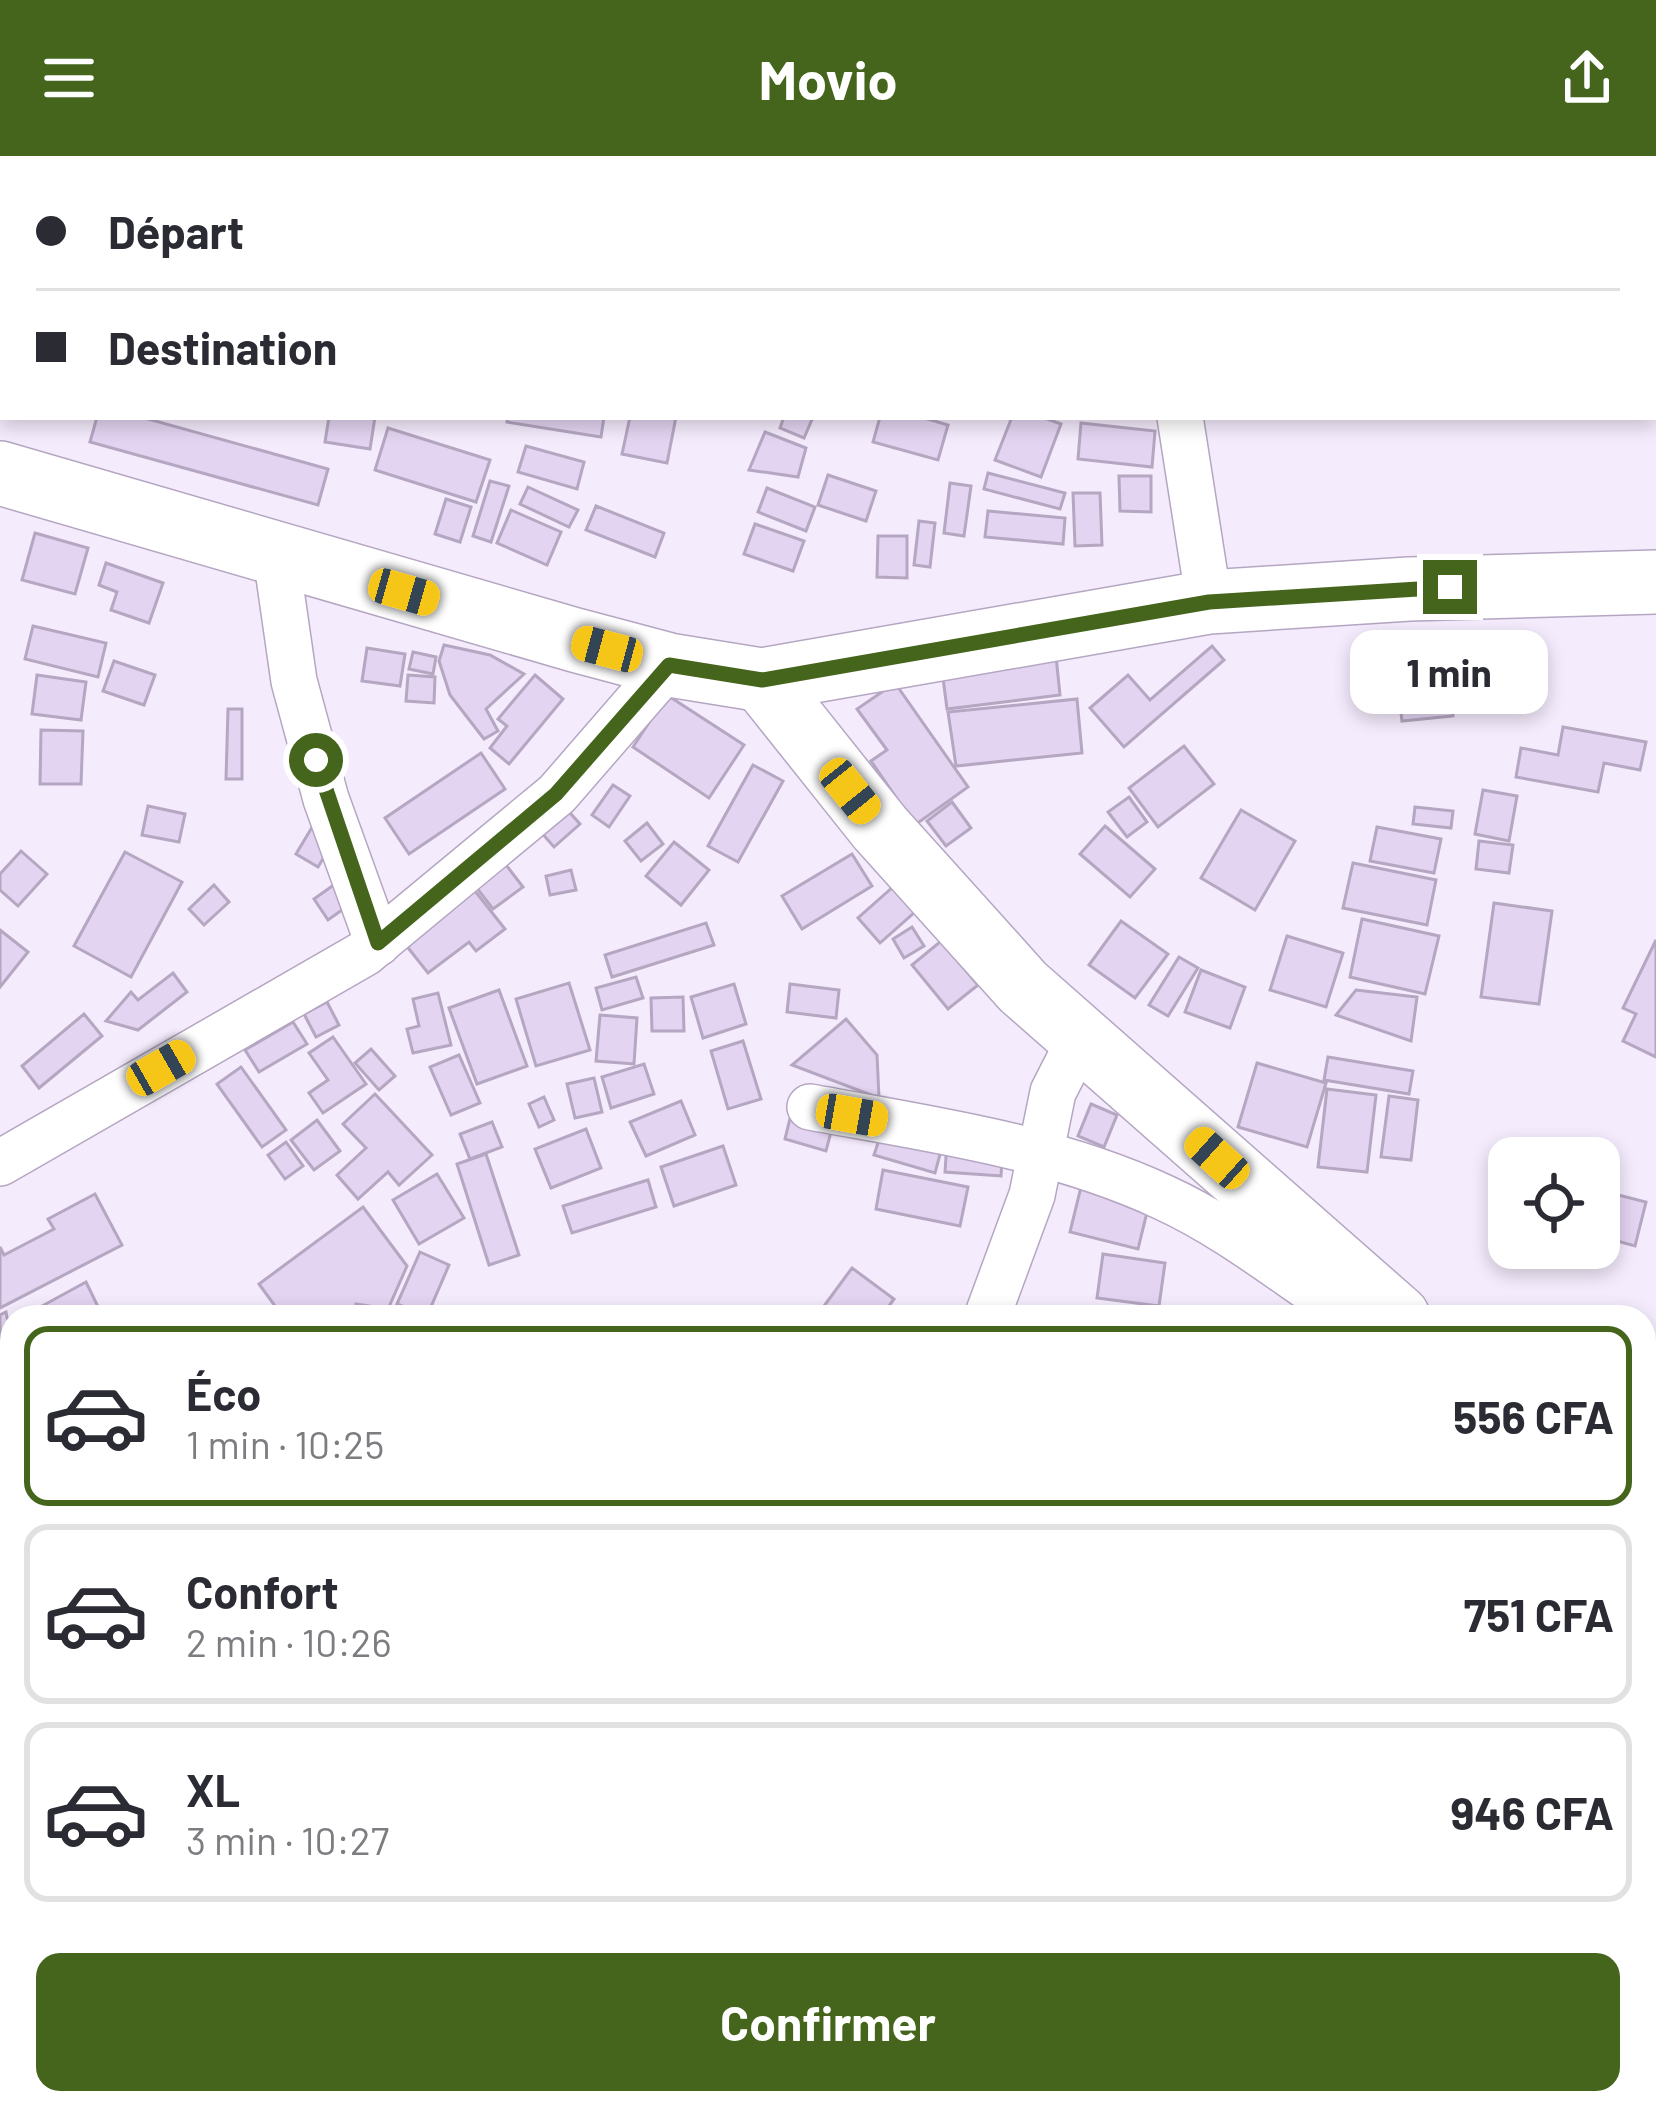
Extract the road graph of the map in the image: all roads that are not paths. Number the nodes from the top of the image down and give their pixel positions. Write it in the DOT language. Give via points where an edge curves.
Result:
graph roads {
  1 [pos="1180,420"];
  2 [pos="0,473"];
  3 [pos="276,556"];
  4 [pos="1656,582"];
  5 [pos="1209,602"];
  6 [pos="669,665"];
  7 [pos="762,680"];
  8 [pos="378,943"];
  9 [pos="1080,1039"];
  10 [pos="811,1107"];
  11 [pos="5,1154"];
  12 [pos="1039,1155"];
  13 [pos="1333,1297"];
  14 [pos="992,1305"];
  1 -- 5 [label="street"];
  2 -- 3 [label="main road"];
  3 -- 6 [label="main road"];
  3 -- 8 [label="street" via="294,681"];
  4 -- 5 [label="main road"];
  5 -- 7 [label="main road"];
  6 -- 7 [label="main road"];
  6 -- 8 [label="street" via="556,794"];
  7 -- 9 [label="main road" via="880,828"];
  8 -- 11 [label="street"];
  9 -- 12 [label="street" via="1053,1092"];
  9 -- 13 [label="main road"];
  10 -- 12 [label="street"];
  12 -- 13 [label="street" via="1171,1201"];
  12 -- 14 [label="street"];
}
